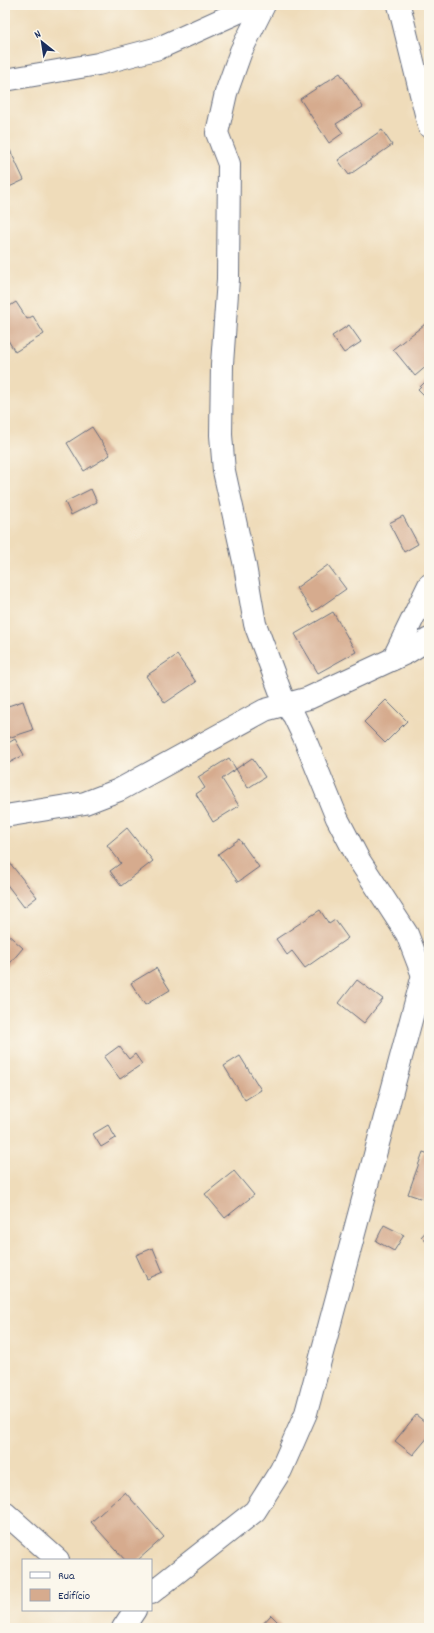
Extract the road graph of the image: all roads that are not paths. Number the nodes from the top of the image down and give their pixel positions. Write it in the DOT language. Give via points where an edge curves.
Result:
graph roads {
  1 [pos="254,5"];
  2 [pos="264,5"];
  3 [pos="398,5"];
  4 [pos="5,80"];
  5 [pos="429,126"];
  6 [pos="429,585"];
  7 [pos="429,639"];
  8 [pos="393,659"];
  9 [pos="285,704"];
  10 [pos="5,816"];
  11 [pos="426,983"];
  12 [pos="5,1513"];
  13 [pos="57,1559"];
  14 [pos="152,1592"];
  1 -- 4 [label="street" via="159,48 98,64"];
  2 -- 9 [label="street" via="241,51 226,93 217,132 229,164 228,279 222,364 221,435 224,471 255,624"];
  3 -- 5 [label="street"];
  6 -- 8 [label="street"];
  7 -- 8 [label="street"];
  8 -- 9 [label="street" via="309,698"];
  9 -- 10 [label="street" via="265,710 119,790 85,803"];
  9 -- 11 [label="street" via="304,737 337,818 360,860 407,934"];
  11 -- 14 [label="street" via="306,1413 281,1470 255,1511"];
  12 -- 13 [label="street"];
}
